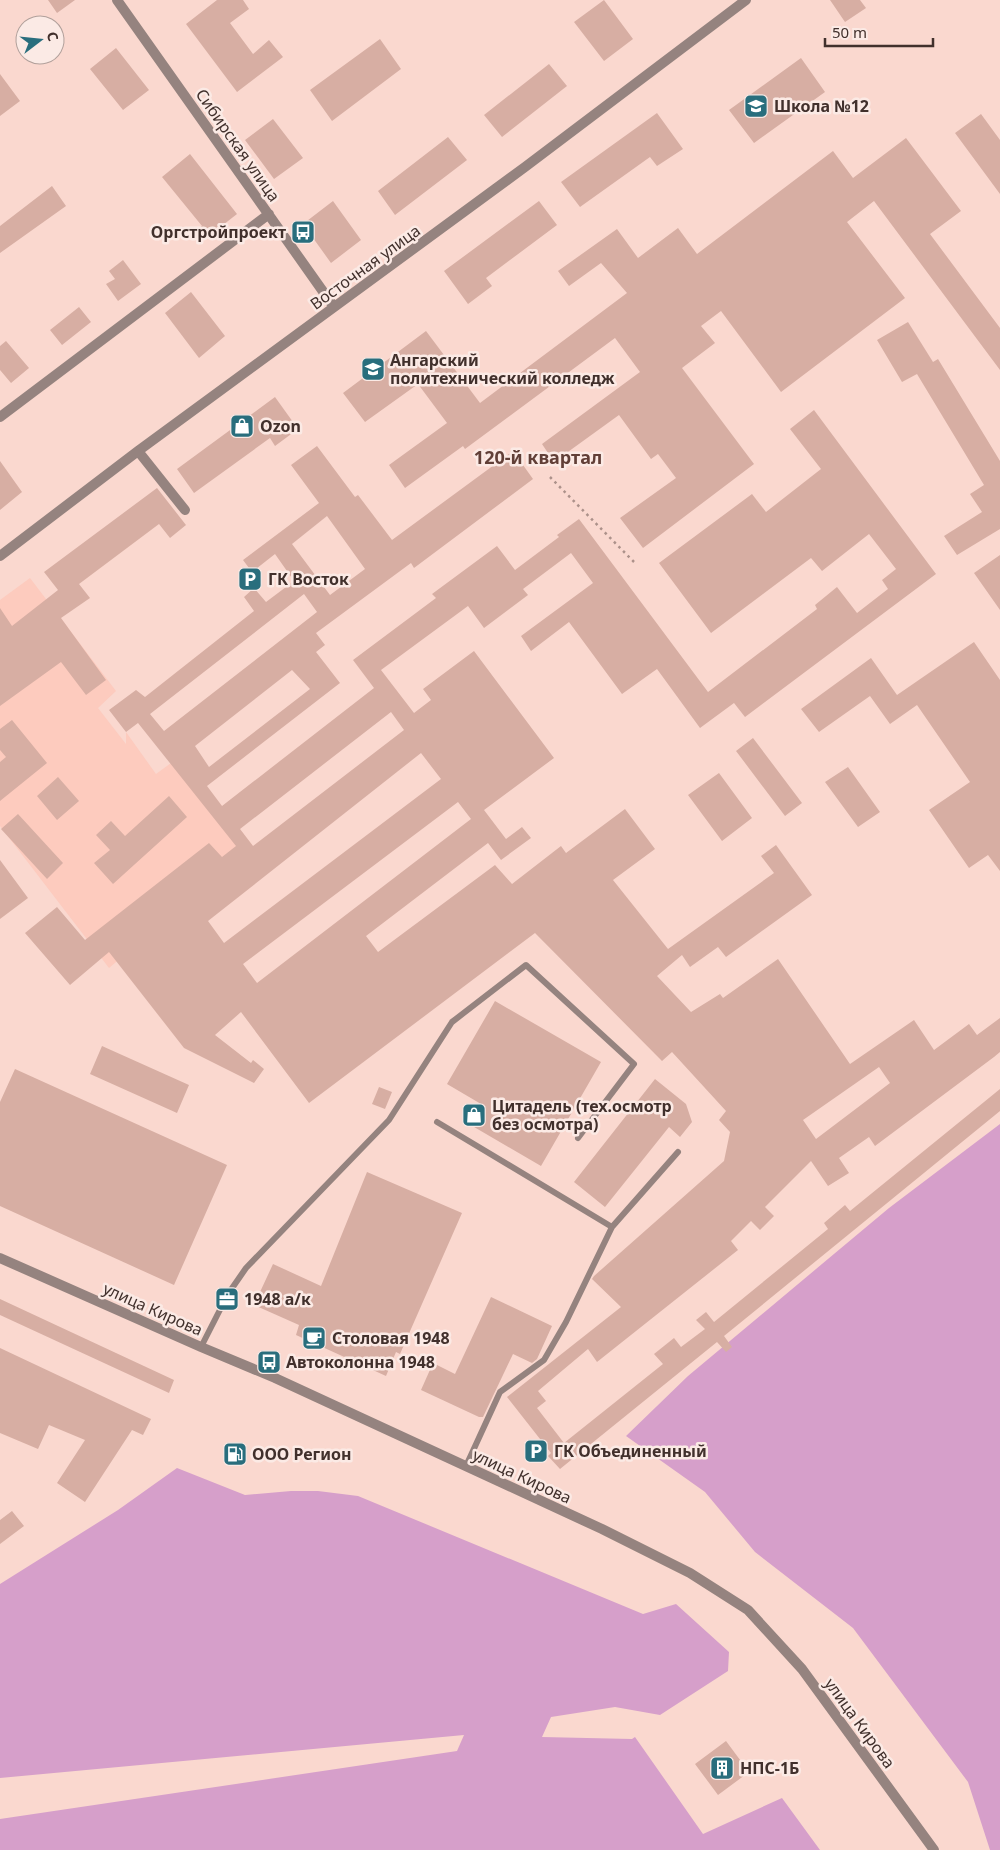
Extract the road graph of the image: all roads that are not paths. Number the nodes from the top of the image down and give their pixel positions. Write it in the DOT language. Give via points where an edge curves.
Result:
graph roads {
  1 [pos="117,0"];
  2 [pos="746,0"];
  3 [pos="268,214"];
  4 [pos="334,307"];
  5 [pos="0,417"];
  6 [pos="138,452"];
  7 [pos="185,510"];
  8 [pos="0,556"];
  9 [pos="437,1122"];
  10 [pos="578,1138"];
  11 [pos="678,1152"];
  12 [pos="612,1227"];
  13 [pos="0,1258"];
  14 [pos="201,1347"];
  15 [pos="466,1466"];
  16 [pos="934,1850"];
  1 -- 3 [label="street, Сибирская улица"];
  2 -- 4 [label="street, Восточная улица"];
  3 -- 4 [label="street, Сибирская улица"];
  3 -- 5 [label="street"];
  4 -- 6 [label="street, Восточная улица"];
  6 -- 7 [label="street"];
  6 -- 8 [label="street, Восточная улица"];
  9 -- 12 [label="lane"];
  10 -- 14 [label="lane" via="634,1064 526,965 452,1022 389,1120 246,1268 228,1294"];
  11 -- 12 [label="lane"];
  12 -- 15 [label="lane" via="544,1360 500,1392"];
  13 -- 14 [label="street, улица Кирова"];
  14 -- 15 [label="street, улица Кирова"];
  15 -- 16 [label="street, улица Кирова" via="690,1573 748,1610 802,1669"];
}
